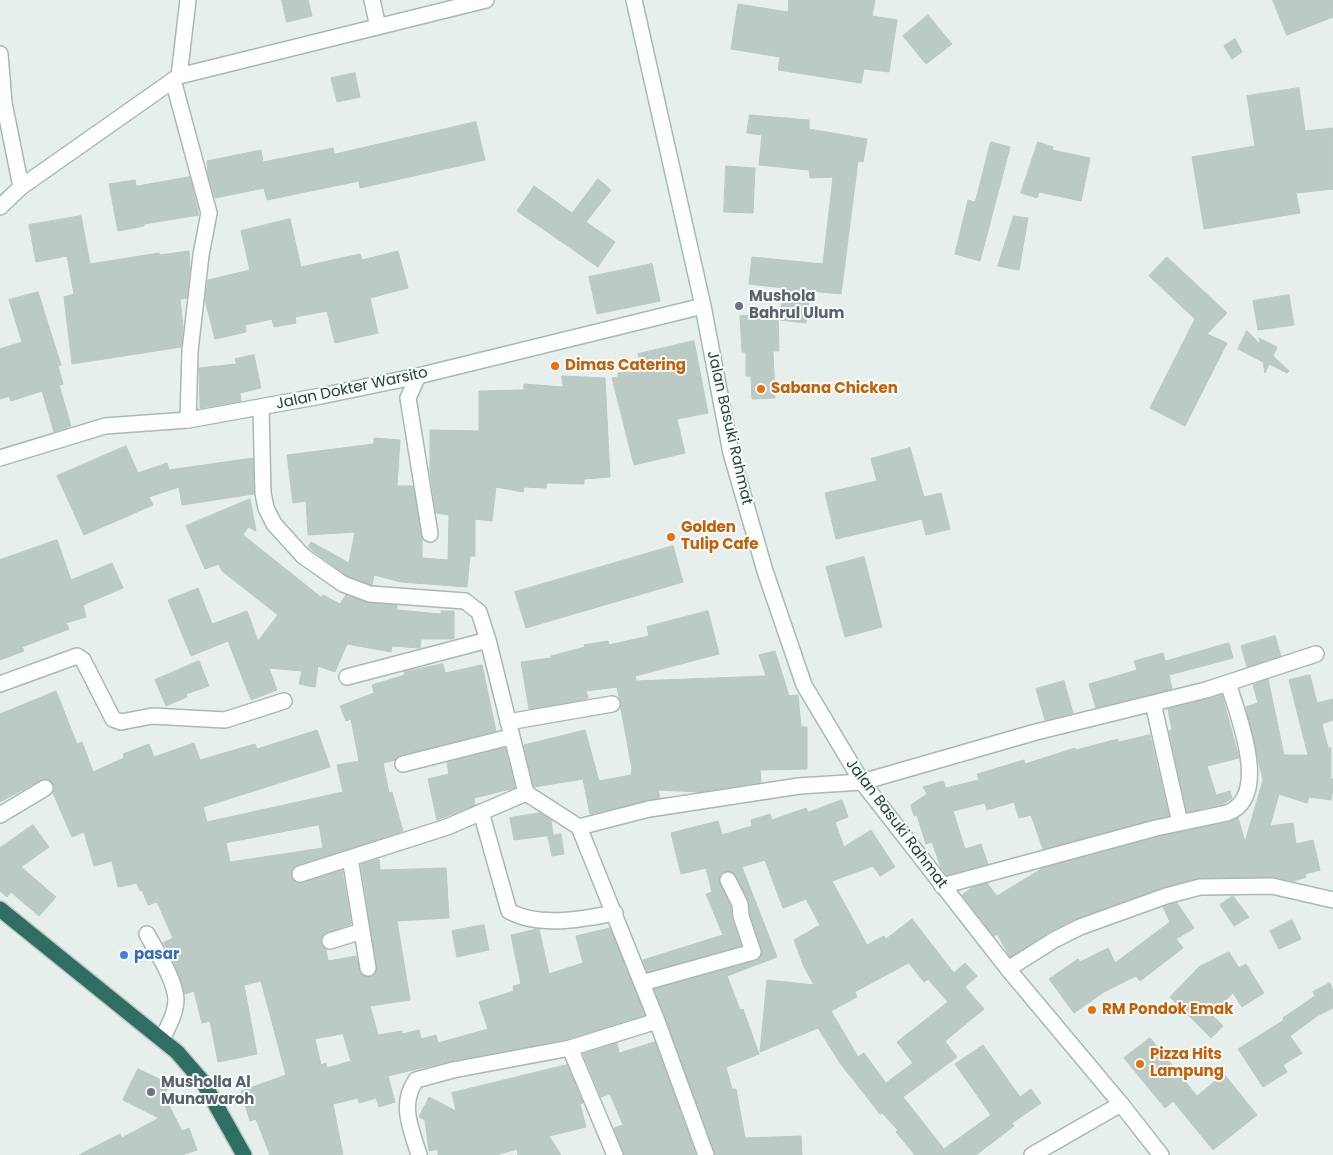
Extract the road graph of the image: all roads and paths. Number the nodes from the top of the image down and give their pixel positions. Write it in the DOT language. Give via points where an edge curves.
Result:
graph roads {
  1 [pos="188,0"];
  2 [pos="372,0"];
  3 [pos="486,0"];
  4 [pos="634,0"];
  5 [pos="378,27"];
  6 [pos="0,54"];
  7 [pos="176,78"];
  8 [pos="21,186"];
  9 [pos="0,207"];
  10 [pos="702,306"];
  11 [pos="418,376"];
  12 [pos="261,408"];
  13 [pos="188,420"];
  14 [pos="0,458"];
  15 [pos="430,534"];
  16 [pos="488,640"];
  17 [pos="1316,654"];
  18 [pos="347,677"];
  19 [pos="1228,682"];
  20 [pos="0,684"];
  21 [pos="284,701"];
  22 [pos="1153,703"];
  23 [pos="612,704"];
  24 [pos="509,729"];
  25 [pos="403,764"];
  26 [pos="862,782"];
  27 [pos="45,788"];
  28 [pos="526,793"];
  29 [pos="481,812"];
  30 [pos="0,815"];
  31 [pos="1180,823"];
  32 [pos="579,828"];
  33 [pos="350,858"];
  34 [pos="300,874"];
  35 [pos="728,880"];
  36 [pos="942,886"];
  37 [pos="1333,900"];
  38 [pos="0,909"];
  39 [pos="615,913"];
  40 [pos="362,931"];
  41 [pos="147,934"];
  42 [pos="330,941"];
  43 [pos="368,968"];
  44 [pos="1008,969"];
  45 [pos="642,983"];
  46 [pos="657,1021"];
  47 [pos="162,1039"];
  48 [pos="570,1048"];
  49 [pos="1121,1104"];
  50 [pos="244,1155"];
  51 [pos="419,1155"];
  52 [pos="615,1155"];
  53 [pos="706,1155"];
  54 [pos="1032,1155"];
  55 [pos="1161,1155"];
  1 -- 7 [label="street"];
  2 -- 5 [label="street"];
  3 -- 5 [label="street"];
  4 -- 10 [label="street, Jalan Basuki Rahmat"];
  5 -- 7 [label="street"];
  6 -- 8 [label="street" via="4,103"];
  7 -- 8 [label="street"];
  7 -- 13 [label="street" via="209,213 190,351"];
  8 -- 9 [label="street"];
  10 -- 11 [label="street, Jalan Dokter Warsito"];
  10 -- 26 [label="street, Jalan Basuki Rahmat" via="731,453 784,630 804,685"];
  11 -- 12 [label="street, Jalan Dokter Warsito"];
  11 -- 15 [label="street" via="408,398"];
  12 -- 13 [label="street, Jalan Dokter Warsito"];
  12 -- 16 [label="street" via="266,508 274,524 303,556 343,584 370,594 465,601 479,612"];
  13 -- 14 [label="street, Jalan Dokter Warsito" via="106,426"];
  16 -- 18 [label="street"];
  16 -- 24 [label="street"];
  17 -- 19 [label="street"];
  19 -- 22 [label="street"];
  19 -- 31 [label="street" via="1248,748 1250,773 1244,800 1233,811"];
  20 -- 21 [label="street" via="77,656 83,660 113,719 121,722 152,716 225,720"];
  22 -- 26 [label="street" via="1036,732"];
  22 -- 31 [label="street"];
  23 -- 24 [label="street"];
  24 -- 25 [label="street"];
  24 -- 28 [label="street"];
  26 -- 32 [label="street" via="799,786 649,809"];
  26 -- 36 [label="street, Jalan Basuki Rahmat"];
  27 -- 30 [label="street"];
  28 -- 29 [label="street"];
  28 -- 32 [label="street"];
  29 -- 33 [label="street"];
  29 -- 39 [label="street" via="509,911 520,917 578,920"];
  31 -- 36 [label="street"];
  32 -- 39 [label="street"];
  33 -- 34 [label="street"];
  33 -- 40 [label="street"];
  35 -- 45 [label="street" via="740,904 744,929 753,952"];
  36 -- 44 [label="street, Jalan Basuki Rahmat"];
  37 -- 44 [label="street" via="1272,886 1200,887 1080,927"];
  38 -- 47 [label="highway"];
  39 -- 45 [label="street"];
  40 -- 42 [label="street"];
  40 -- 43 [label="street"];
  41 -- 47 [label="street" via="176,999"];
  44 -- 49 [label="street, Jalan Basuki Rahmat"];
  45 -- 46 [label="street"];
  46 -- 48 [label="street"];
  46 -- 53 [label="street"];
  47 -- 50 [label="highway" via="204,1082"];
  48 -- 51 [label="street" via="416,1080 407,1098 408,1116"];
  48 -- 52 [label="street"];
  49 -- 54 [label="street"];
  49 -- 55 [label="street, Jalan Basuki Rahmat"];
}
